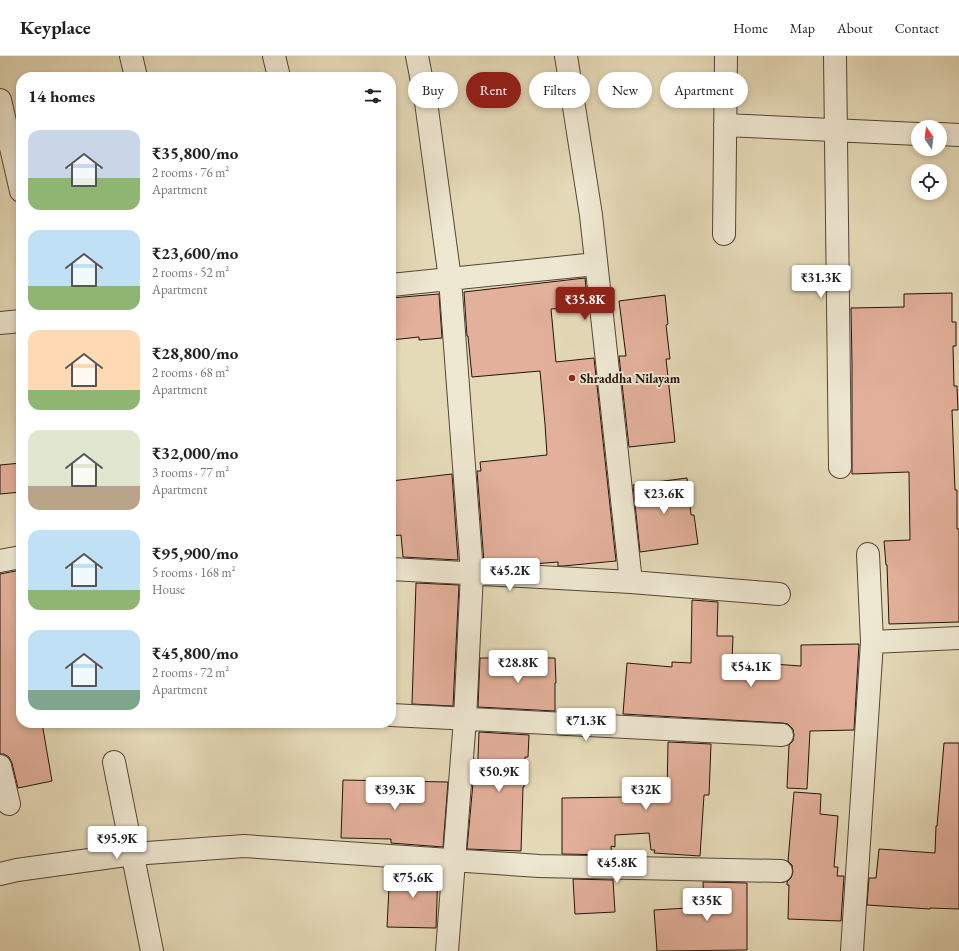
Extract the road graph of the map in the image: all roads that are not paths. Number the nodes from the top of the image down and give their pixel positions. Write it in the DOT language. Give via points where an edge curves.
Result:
graph roads {
  1 [pos="131,56"];
  2 [pos="274,56"];
  3 [pos="417,56"];
  4 [pos="566,56"];
  5 [pos="726,56"];
  6 [pos="835,56"];
  7 [pos="135,72"];
  8 [pos="278,72"];
  9 [pos="0,100"];
  10 [pos="725,125"];
  11 [pos="836,130"];
  12 [pos="911,134"];
  13 [pos="947,134"];
  14 [pos="959,135"];
  15 [pos="16,169"];
  16 [pos="724,234"];
  17 [pos="596,264"];
  18 [pos="450,279"];
  19 [pos="396,284"];
  20 [pos="16,321"];
  21 [pos="0,323"];
  22 [pos="840,468"];
  23 [pos="868,554"];
  24 [pos="16,558"];
  25 [pos="0,561"];
  26 [pos="396,569"];
  27 [pos="472,573"];
  28 [pos="631,582"];
  29 [pos="779,594"];
  30 [pos="959,638"];
  31 [pos="872,642"];
  32 [pos="396,715"];
  33 [pos="465,719"];
  34 [pos="782,735"];
  35 [pos="114,762"];
  36 [pos="0,766"];
  37 [pos="9,804"];
  38 [pos="133,854"];
  39 [pos="454,860"];
  40 [pos="781,871"];
  41 [pos="0,874"];
  42 [pos="152,951"];
  43 [pos="447,951"];
  44 [pos="852,951"];
  1 -- 7 [label="street"];
  2 -- 8 [label="street"];
  3 -- 18 [label="street" via="426,102"];
  4 -- 17 [label="street" via="591,215"];
  5 -- 10 [label="street"];
  6 -- 11 [label="street"];
  9 -- 15 [label="street"];
  10 -- 11 [label="street"];
  10 -- 16 [label="street"];
  11 -- 12 [label="street"];
  11 -- 22 [label="street"];
  13 -- 14 [label="street"];
  17 -- 18 [label="street"];
  17 -- 28 [label="street"];
  18 -- 19 [label="street"];
  18 -- 27 [label="street"];
  20 -- 21 [label="street"];
  23 -- 31 [label="street"];
  24 -- 25 [label="street"];
  26 -- 27 [label="street"];
  27 -- 28 [label="street"];
  27 -- 33 [label="street"];
  28 -- 29 [label="street"];
  30 -- 31 [label="street"];
  31 -- 44 [label="street"];
  32 -- 33 [label="street"];
  33 -- 34 [label="street"];
  33 -- 39 [label="street"];
  35 -- 38 [label="street"];
  36 -- 37 [label="street"];
  38 -- 39 [label="street" via="244,846"];
  38 -- 41 [label="street"];
  38 -- 42 [label="street"];
  39 -- 40 [label="street" via="540,866"];
  39 -- 43 [label="street"];
}
